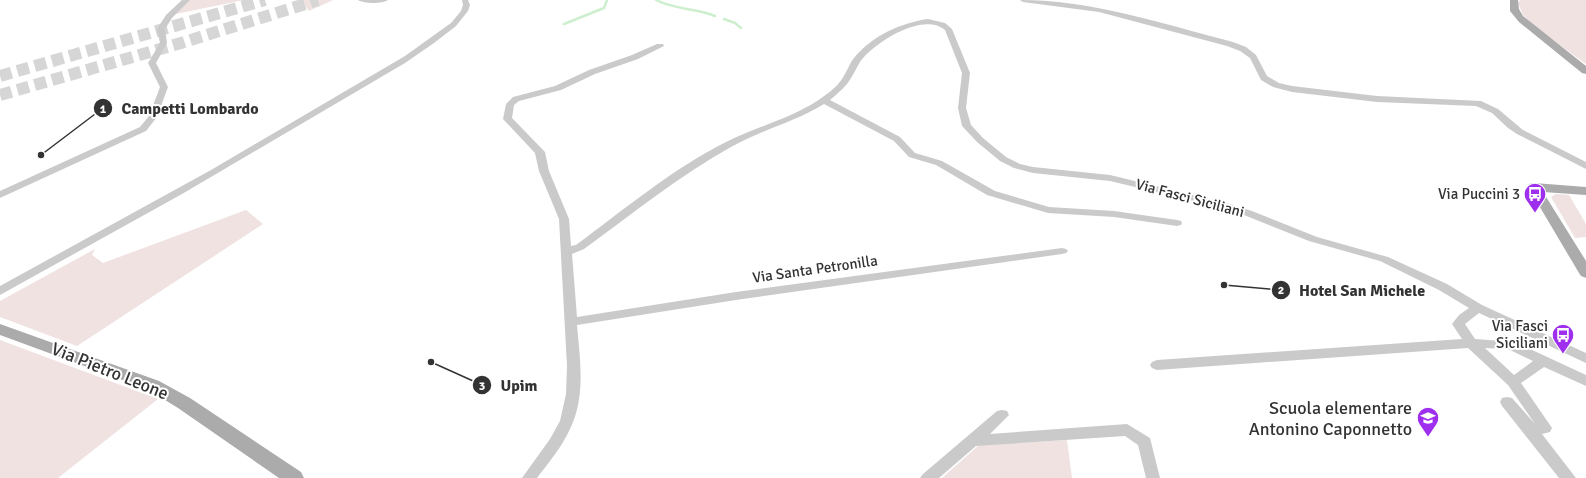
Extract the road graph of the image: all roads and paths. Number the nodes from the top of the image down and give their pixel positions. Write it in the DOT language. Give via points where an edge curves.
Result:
graph roads {
  1 [pos="186,0"];
  2 [pos="362,0"];
  3 [pos="385,0"];
  4 [pos="465,0"];
  5 [pos="1023,0"];
  6 [pos="1514,0"];
  7 [pos="660,46"];
  8 [pos="1586,71"];
  9 [pos="824,100"];
  10 [pos="1586,166"];
  11 [pos="1586,191"];
  12 [pos="0,195"];
  13 [pos="1177,223"];
  14 [pos="1062,251"];
  15 [pos="567,252"];
  16 [pos="1586,273"];
  17 [pos="0,291"];
  18 [pos="1478,308"];
  19 [pos="572,322"];
  20 [pos="0,330"];
  21 [pos="1472,343"];
  22 [pos="1586,358"];
  23 [pos="1542,360"];
  24 [pos="1156,365"];
  25 [pos="1586,381"];
  26 [pos="1513,382"];
  27 [pos="1507,402"];
  28 [pos="1002,415"];
  29 [pos="1531,430"];
  30 [pos="973,441"];
  31 [pos="294,478"];
  32 [pos="529,478"];
  33 [pos="928,478"];
  34 [pos="1153,478"];
  35 [pos="1568,478"];
  1 -- 12 [label="street" via="161,29 166,37 164,46 152,63 164,87 153,118 143,129"];
  2 -- 3 [label="street"];
  4 -- 17 [label="street" via="468,7 463,15 414,54 181,192"];
  5 -- 10 [label="street" via="1099,10 1230,44 1243,49 1253,57 1267,80 1284,88 1377,99 1478,103 1494,110 1520,132"];
  6 -- 8 [label="main road" via="1514,11 1522,20"];
  7 -- 15 [label="street" via="552,90 516,99 510,104 507,116 509,121 540,152 544,171 564,219"];
  9 -- 13 [label="street" via="897,140 912,155 939,163 990,193 1048,210 1114,214"];
  9 -- 15 [label="street" via="794,117 717,150 580,247"];
  9 -- 18 [label="street, Via Fasci Siciliani" via="844,83 856,61 878,40 921,23 935,22 948,29 966,73 962,108 967,126 980,140 1010,163 1033,170 1110,178 1226,206 1313,239 1384,259 1443,287"];
  11 -- 16 [label="main road" via="1534,187"];
  14 -- 19 [label="street, Via Santa Petronilla"];
  15 -- 19 [label="street"];
  18 -- 21 [label="street" via="1458,324"];
  18 -- 22 [label="street, Via Fasci Siciliani"];
  19 -- 32 [label="street" via="574,366 571,407 561,433"];
  20 -- 31 [label="main road, Via Pietro Leone" via="157,387"];
  21 -- 23 [label="street" via="1510,345"];
  21 -- 24 [label="street"];
  21 -- 26 [label="street"];
  23 -- 25 [label="street"];
  23 -- 26 [label="street"];
  26 -- 29 [label="street" via="1545,428"];
  27 -- 29 [label="street"];
  28 -- 30 [label="street"];
  29 -- 35 [label="street"];
  30 -- 33 [label="street"];
  30 -- 34 [label="street" via="1127,430 1145,442"];
}
